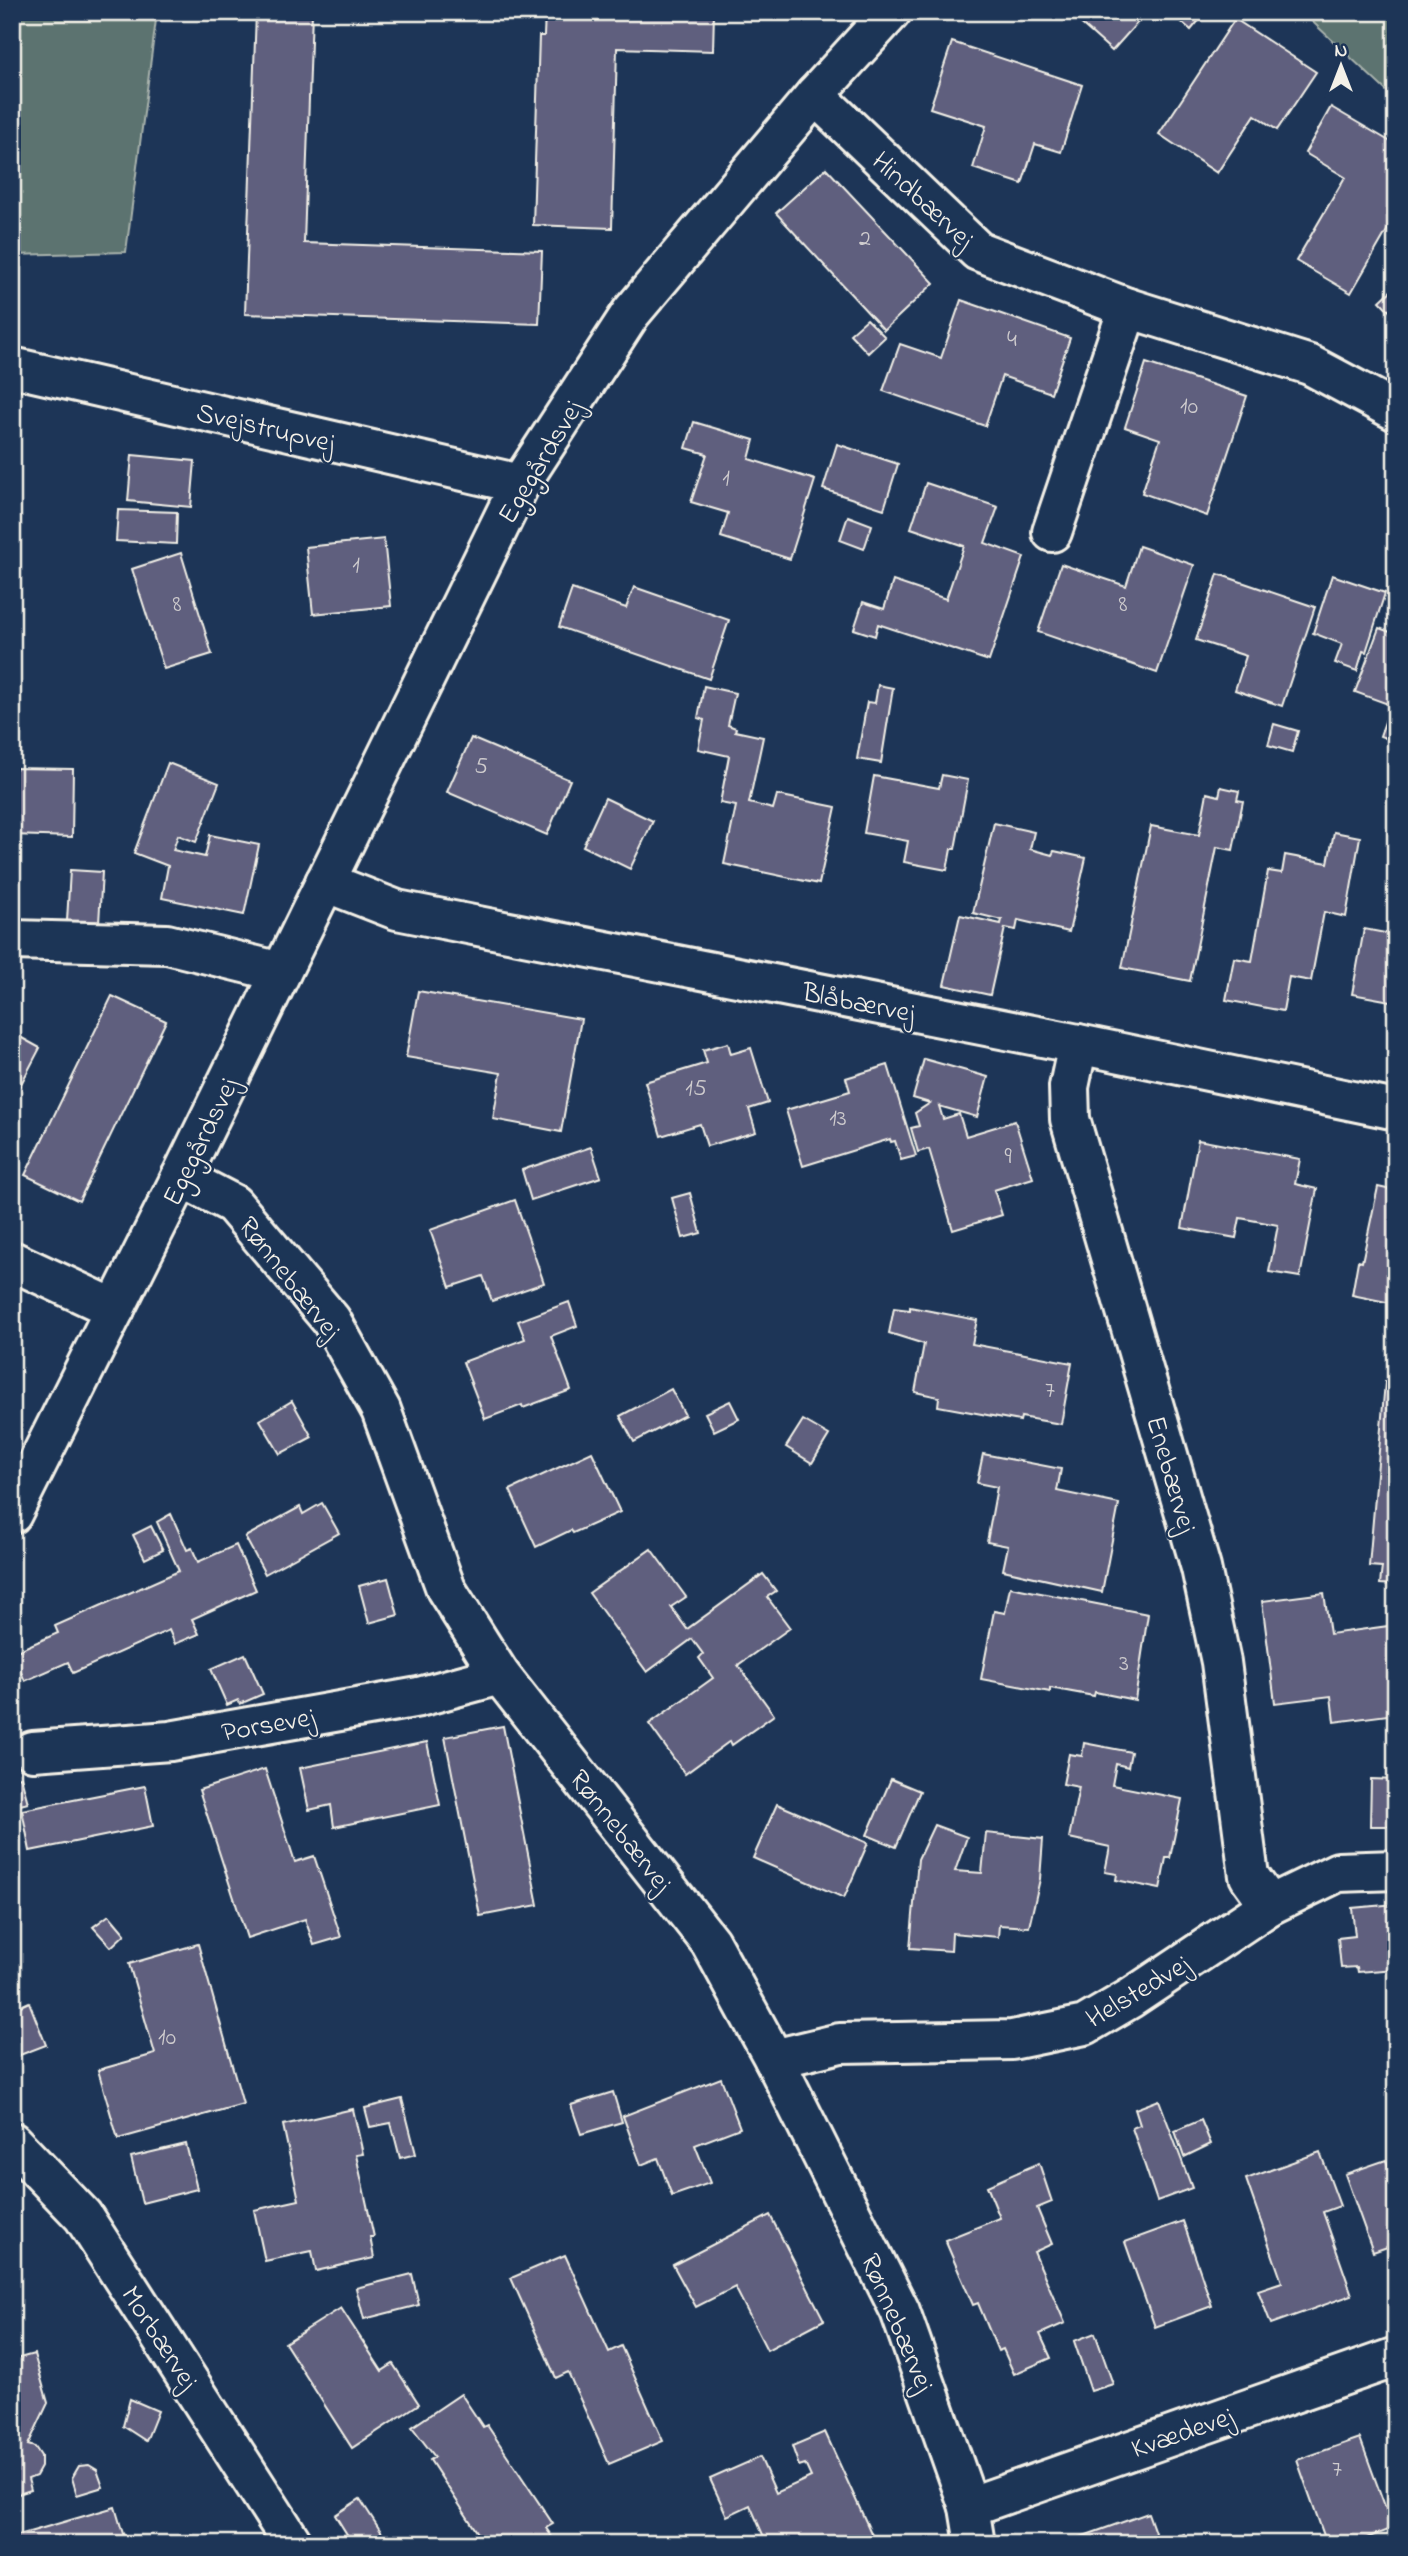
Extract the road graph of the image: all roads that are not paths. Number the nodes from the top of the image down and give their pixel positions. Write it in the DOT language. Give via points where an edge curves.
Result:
graph roads {
  1 [pos="891,12"];
  2 [pos="815,95"];
  3 [pos="1128,307"];
  4 [pos="12,367"];
  5 [pos="1396,411"];
  6 [pos="520,484"];
  7 [pos="1052,532"];
  8 [pos="325,882"];
  9 [pos="12,940"];
  10 [pos="281,972"];
  11 [pos="1078,1044"];
  12 [pos="1396,1110"];
  13 [pos="181,1177"];
  14 [pos="12,1261"];
  15 [pos="115,1309"];
  16 [pos="12,1514"];
  17 [pos="500,1675"];
  18 [pos="33,1751"];
  19 [pos="1396,1870"];
  20 [pos="1270,1905"];
  21 [pos="774,2059"];
  22 [pos="12,2142"];
  23 [pos="1396,2357"];
  24 [pos="969,2507"];
  25 [pos="293,2544"];
  26 [pos="975,2544"];
  1 -- 2 [label="street, Egegårdsvej"];
  2 -- 3 [label="street, Hindbærvej" via="978,251"];
  2 -- 6 [label="street, Egegårdsvej" via="631,313"];
  3 -- 5 [label="street, Hindbærvej" via="1310,365"];
  3 -- 7 [label="street"];
  4 -- 6 [label="street, Svejstrupvej"];
  6 -- 8 [label="street, Egegårdsvej"];
  8 -- 10 [label="street, Egegårdsvej"];
  8 -- 11 [label="street, Blåbærvej" via="397,910"];
  9 -- 10 [label="street" via="167,944"];
  10 -- 13 [label="street, Egegårdsvej"];
  11 -- 12 [label="street, Blåbærvej"];
  11 -- 20 [label="street, Enebærvej" via="1069,1087 1070,1119 1200,1568 1221,1662 1249,1876"];
  13 -- 15 [label="street, Egegårdsvej"];
  13 -- 17 [label="street, Rønnebærvej" via="233,1204 331,1320 381,1410 446,1589"];
  14 -- 15 [label="street"];
  15 -- 16 [label="street, Egegårdsvej"];
  17 -- 18 [label="street, Porsevej" via="419,1697 170,1741"];
  17 -- 21 [label="street, Rønnebærvej" via="710,1941"];
  19 -- 20 [label="street, Helstedvej" via="1338,1872"];
  20 -- 21 [label="street, Helstedvej" via="1085,2025 1012,2040 839,2043"];
  21 -- 24 [label="street, Rønnebærvej" via="900,2311"];
  22 -- 25 [label="street, Morbærvej" via="83,2216"];
  23 -- 24 [label="street, Kvædevej"];
  24 -- 26 [label="street, Rønnebærvej"];
}
